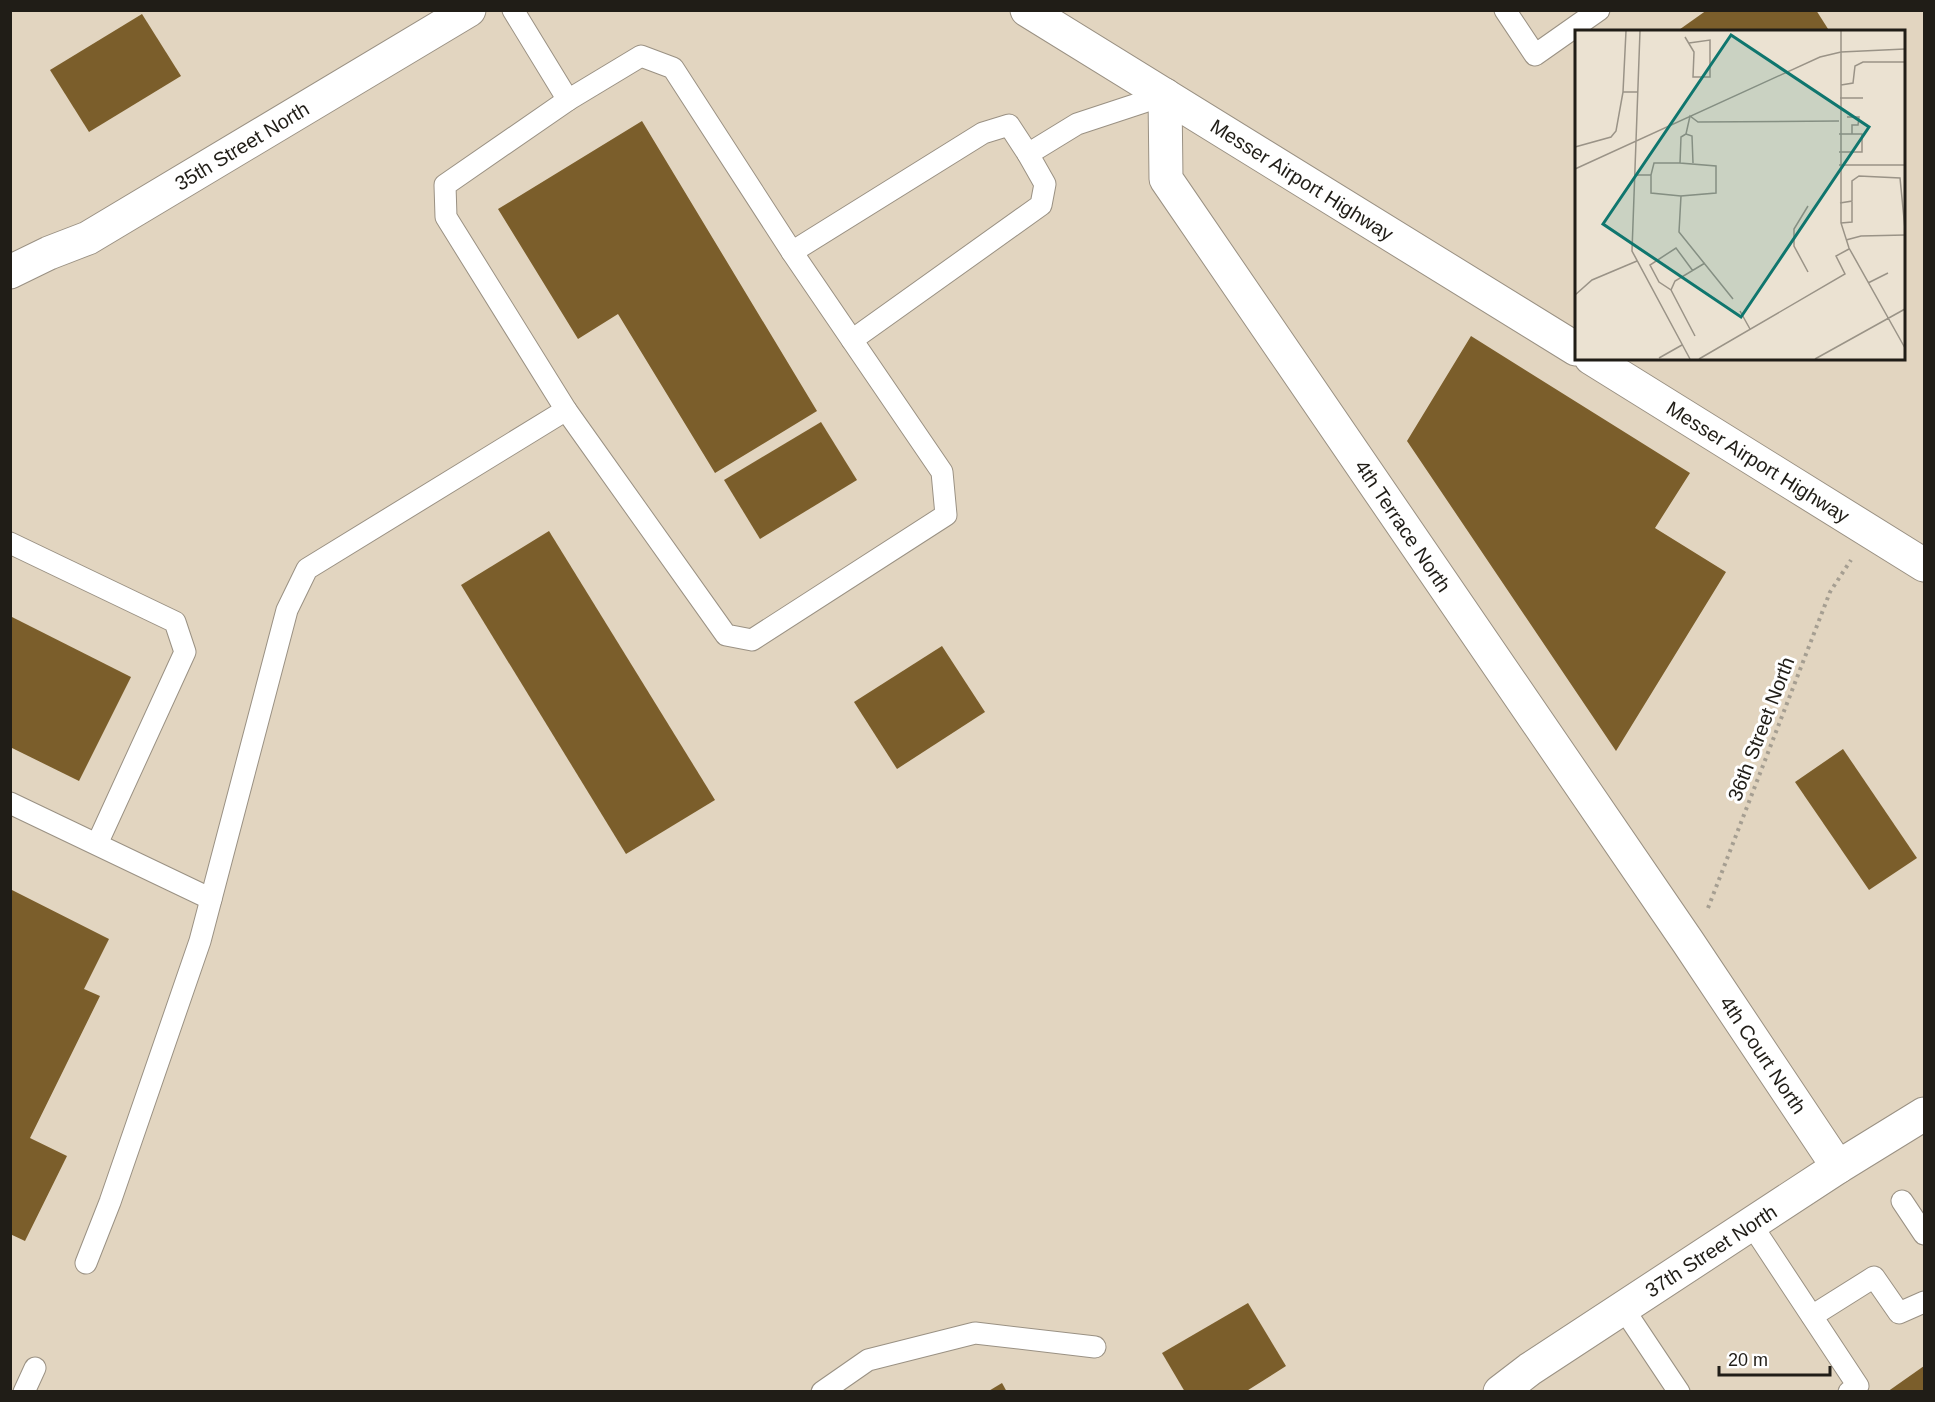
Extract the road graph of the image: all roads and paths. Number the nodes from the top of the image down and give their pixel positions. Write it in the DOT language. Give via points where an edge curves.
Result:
graph roads {
  1 [pos="469,10"];
  2 [pos="513,10"];
  3 [pos="1027,10"];
  4 [pos="1505,10"];
  5 [pos="1599,10"];
  6 [pos="1165,95"];
  7 [pos="568,100"];
  8 [pos="1028,154"];
  9 [pos="792,252"];
  10 [pos="10,272"];
  11 [pos="852,340"];
  12 [pos="1575,349"];
  13 [pos="1594,360"];
  14 [pos="566,410"];
  15 [pos="1870,531"];
  16 [pos="10,543"];
  17 [pos="1924,565"];
  18 [pos="10,803"];
  19 [pos="97,844"];
  20 [pos="211,899"];
  21 [pos="1688,942"];
  22 [pos="1924,1114"];
  23 [pos="1838,1167"];
  24 [pos="1902,1201"];
  25 [pos="1751,1224"];
  26 [pos="1924,1234"];
  27 [pos="86,1263"];
  28 [pos="1924,1302"];
  29 [pos="1623,1308"];
  30 [pos="1812,1316"];
  31 [pos="1095,1347"];
  32 [pos="35,1368"];
  33 [pos="1538,1381"];
  34 [pos="24,1392"];
  35 [pos="822,1392"];
  36 [pos="1500,1392"];
  37 [pos="1679,1392"];
  38 [pos="1849,1392"];
  1 -- 10 [label="street, 35th Street North" via="88,238"];
  2 -- 7 [label="lane"];
  3 -- 6 [label="street, Messer Airport Highway"];
  4 -- 5 [label="lane" via="1535,55"];
  6 -- 8 [label="lane" via="1077,124"];
  6 -- 12 [label="street, Messer Airport Highway"];
  6 -- 21 [label="street, 4th Terrace North" via="1166,179"];
  7 -- 9 [label="lane" via="641,56 672,68"];
  7 -- 14 [label="lane" via="445,185 446,217"];
  8 -- 9 [label="lane" via="1009,125 983,133"];
  8 -- 11 [label="lane" via="1045,184 1041,205"];
  9 -- 11 [label="lane"];
  11 -- 14 [label="lane" via="942,472 946,515 752,640 726,634"];
  13 -- 15 [label="street, Messer Airport Highway"];
  14 -- 20 [label="lane" via="307,569 287,610"];
  15 -- 17 [label="street, Messer Airport Highway"];
  15 -- 21 [label="path, 36th Street North" via="1830,592 1710,904"];
  16 -- 19 [label="lane" via="176,622 185,652"];
  18 -- 19 [label="lane"];
  19 -- 20 [label="lane"];
  20 -- 27 [label="lane" via="196,952"];
  21 -- 23 [label="street, 4th Court North"];
  22 -- 23 [label="street, 37th Street North"];
  23 -- 25 [label="street, 37th Street North"];
  24 -- 26 [label="lane"];
  25 -- 29 [label="street, 37th Street North"];
  25 -- 30 [label="lane"];
  28 -- 30 [label="lane" via="1899,1313 1874,1276"];
  29 -- 33 [label="street, 37th Street North"];
  29 -- 37 [label="lane"];
  30 -- 38 [label="lane" via="1858,1386"];
  31 -- 35 [label="lane" via="975,1333 868,1360"];
  32 -- 34 [label="lane"];
  33 -- 36 [label="street, 37th Street North"];
}
